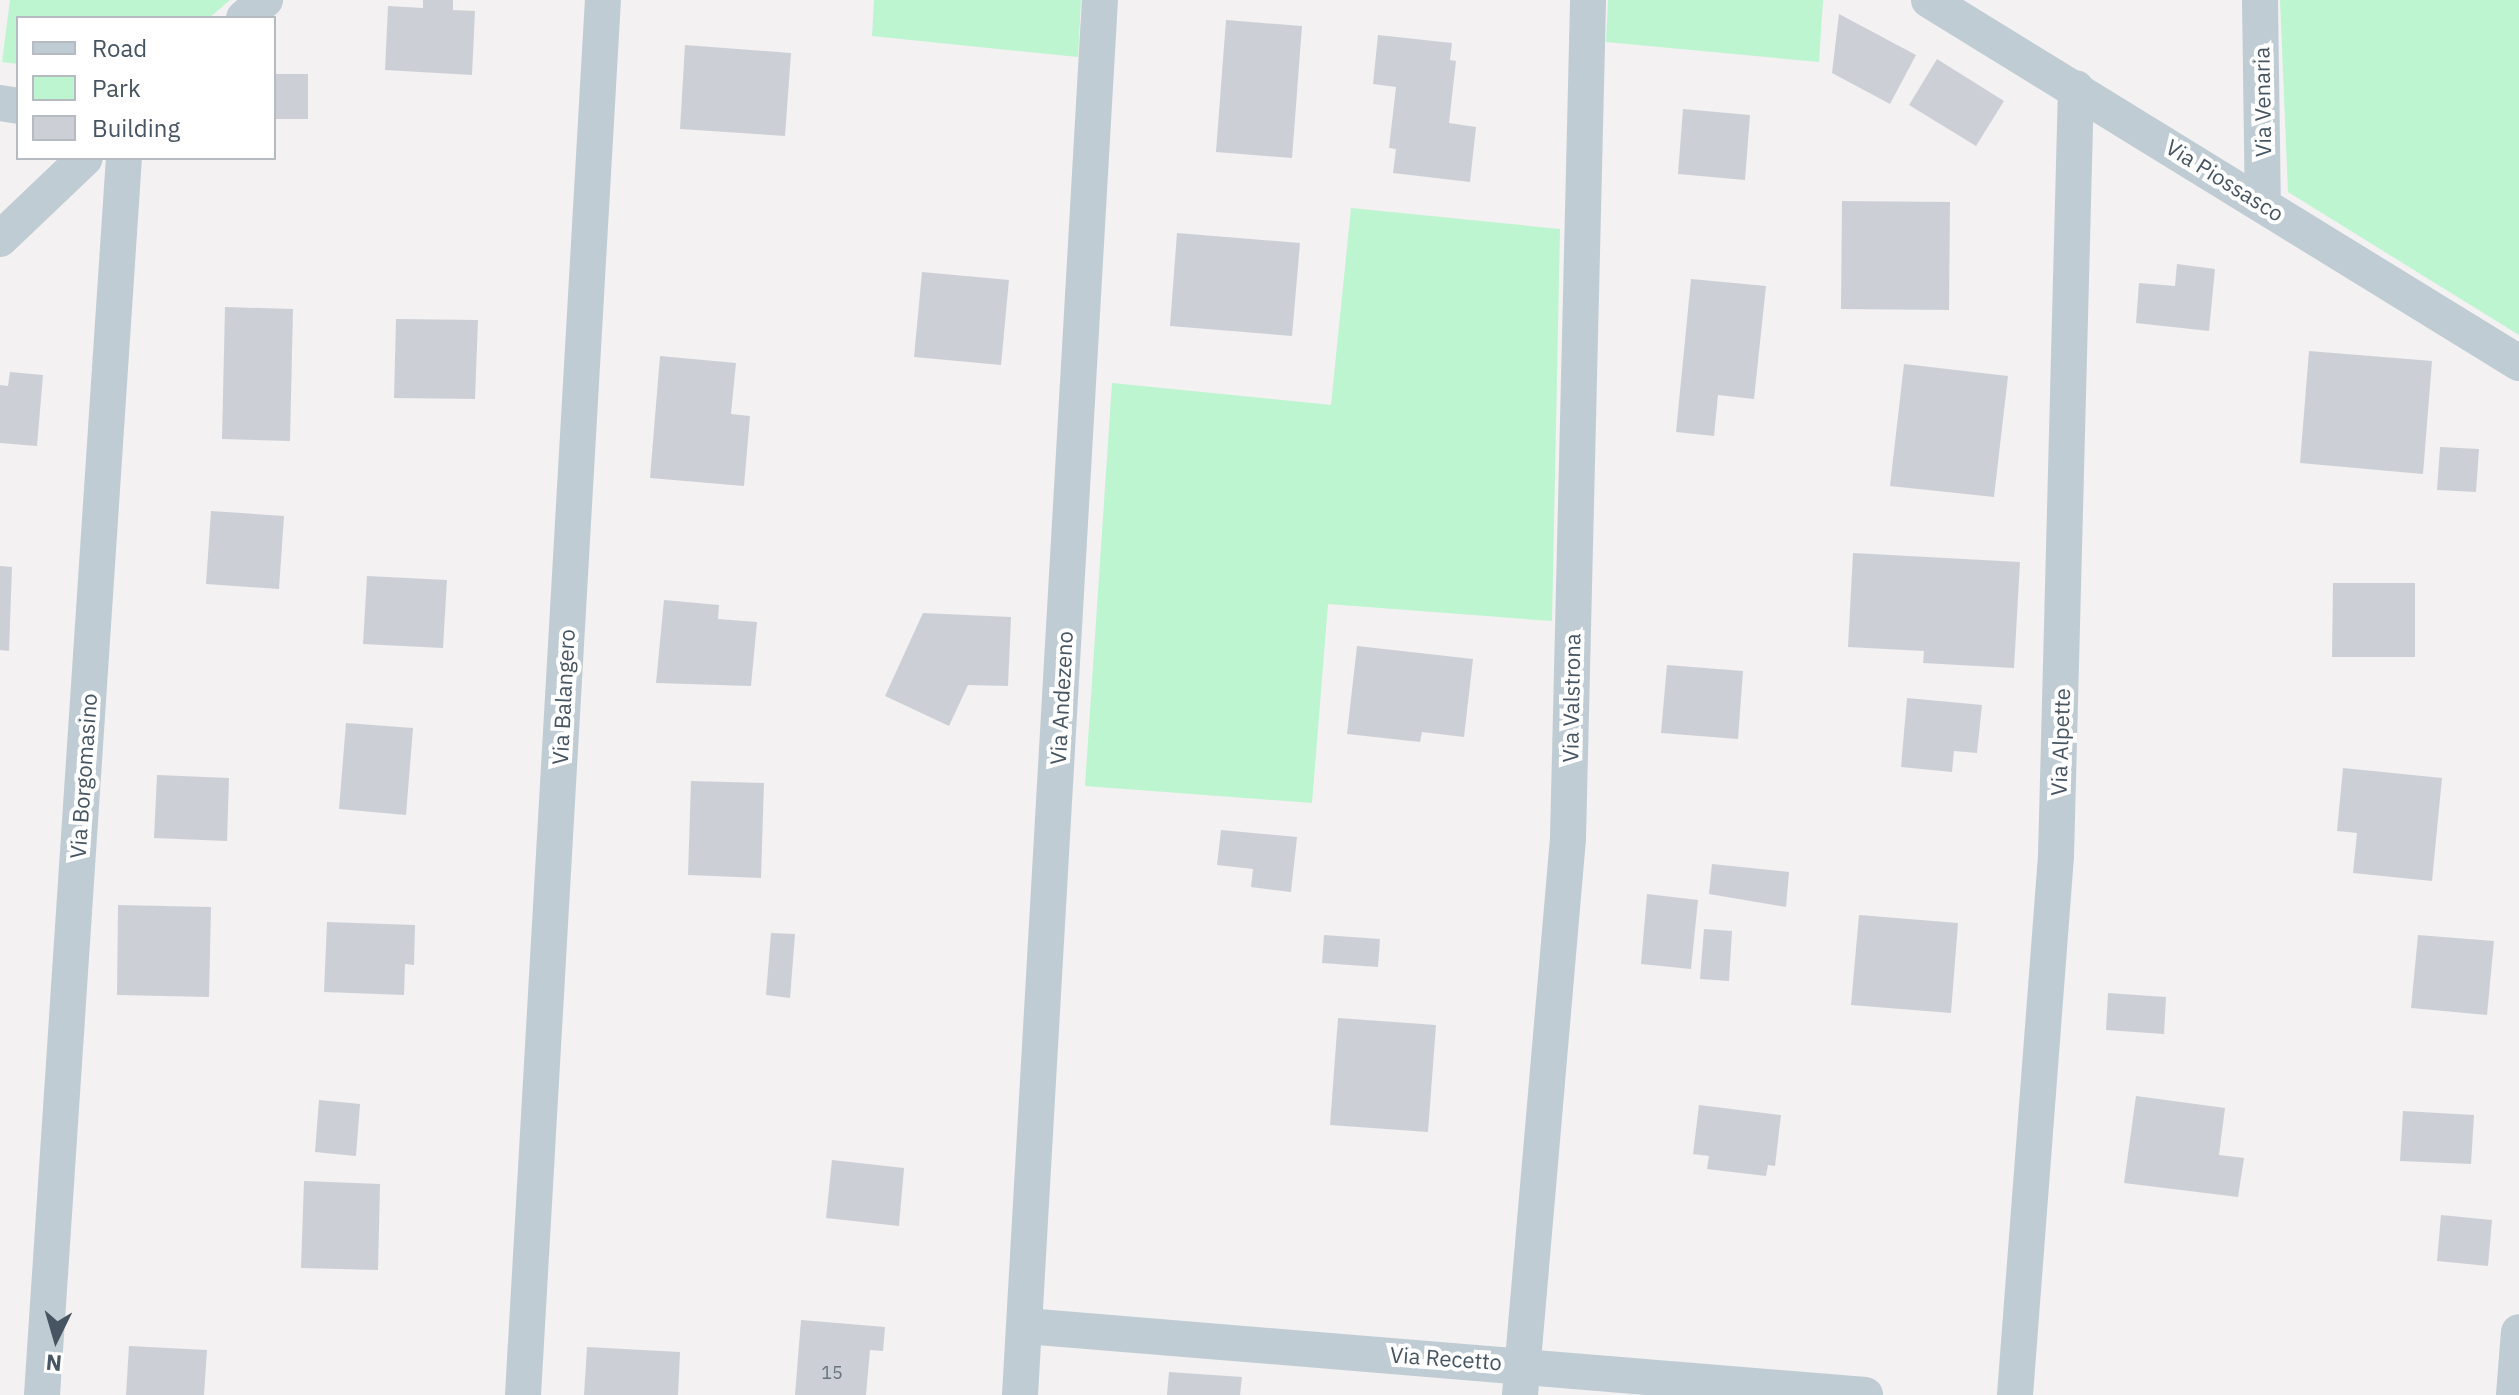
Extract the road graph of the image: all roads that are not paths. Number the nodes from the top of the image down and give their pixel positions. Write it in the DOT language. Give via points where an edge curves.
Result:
graph roads {
  1 [pos="265,0"];
  2 [pos="603,0"];
  3 [pos="1100,0"];
  4 [pos="1588,0"];
  5 [pos="1929,0"];
  6 [pos="2260,0"];
  7 [pos="246,16"];
  8 [pos="2076,88"];
  9 [pos="83,160"];
  10 [pos="124,160"];
  11 [pos="2263,204"];
  12 [pos="0,239"];
  13 [pos="2519,363"];
  14 [pos="1026,1326"];
  15 [pos="2519,1332"];
  16 [pos="1522,1380"];
  17 [pos="42,1395"];
  18 [pos="523,1395"];
  19 [pos="1020,1395"];
  20 [pos="1865,1395"];
  21 [pos="2015,1395"];
  22 [pos="2514,1395"];
  1 -- 7 [label="street"];
  2 -- 18 [label="street, Via Balangero"];
  3 -- 14 [label="street, Via Andezeno"];
  4 -- 16 [label="street, Via Valstrona" via="1568,838"];
  5 -- 8 [label="street, Via Piossasco"];
  6 -- 11 [label="street, Via Venaria"];
  8 -- 11 [label="street, Via Piossasco"];
  8 -- 21 [label="street, Via Alpette" via="2056,856"];
  9 -- 12 [label="street"];
  10 -- 17 [label="street, Via Borgomasino"];
  11 -- 13 [label="street, Via Piossasco"];
  14 -- 16 [label="street, Via Recetto"];
  14 -- 19 [label="street, Via Andezeno"];
  15 -- 22 [label="street"];
  16 -- 20 [label="street, Via Recetto"];
}
